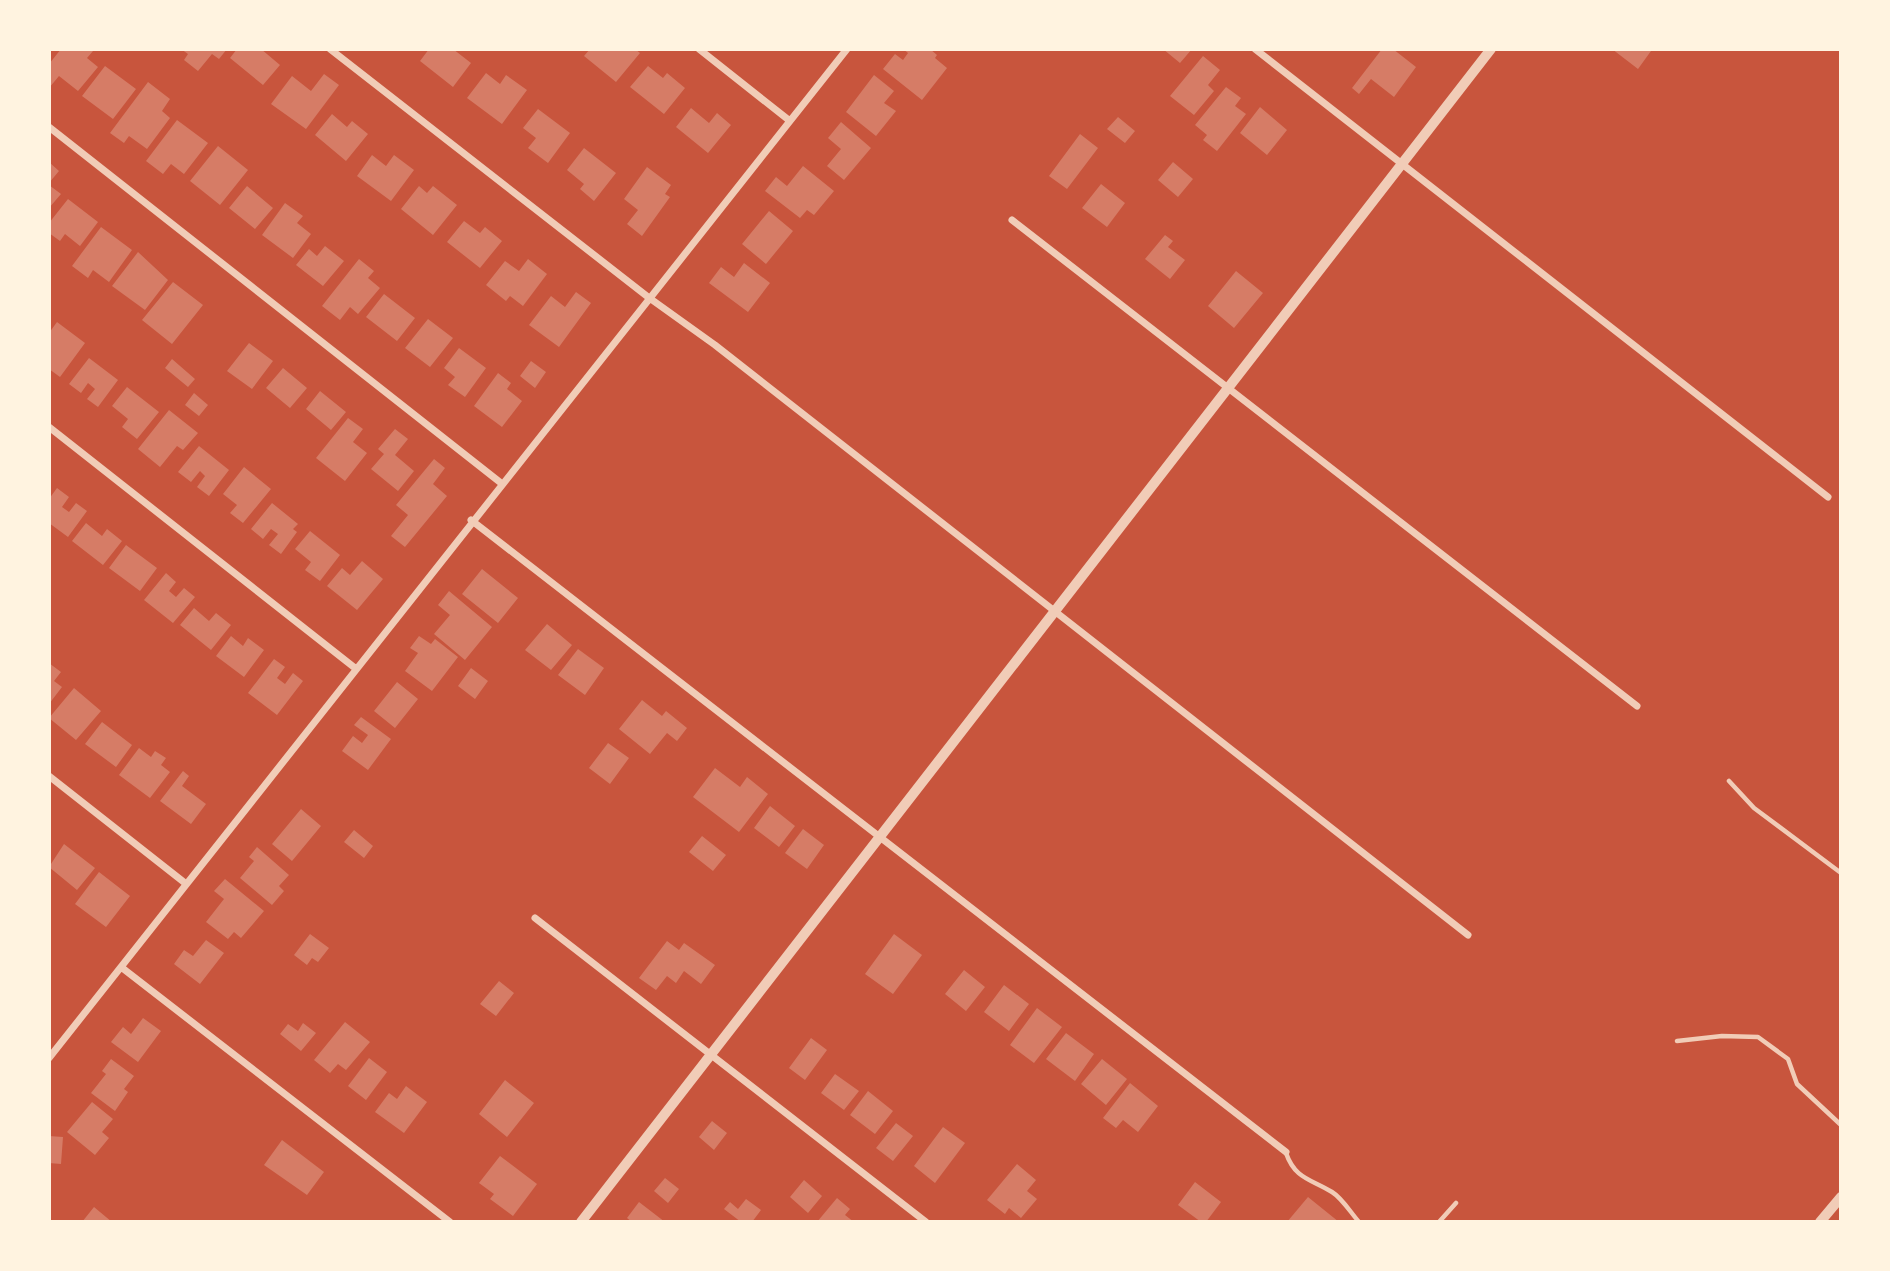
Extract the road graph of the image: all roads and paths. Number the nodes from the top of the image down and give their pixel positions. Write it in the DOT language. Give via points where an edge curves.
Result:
graph roads {
  1 [pos="330,49"];
  2 [pos="699,49"];
  3 [pos="847,49"];
  4 [pos="1255,49"];
  5 [pos="1491,49"];
  6 [pos="790,121"];
  7 [pos="49,127"];
  8 [pos="1400,164"];
  9 [pos="1012,220"];
  10 [pos="648,297"];
  11 [pos="1228,386"];
  12 [pos="49,427"];
  13 [pos="501,483"];
  14 [pos="1828,497"];
  15 [pos="471,520"];
  16 [pos="1055,610"];
  17 [pos="355,668"];
  18 [pos="1637,706"];
  19 [pos="49,776"];
  20 [pos="1728,781"];
  21 [pos="881,835"];
  22 [pos="1841,873"];
  23 [pos="185,883"];
  24 [pos="535,918"];
  25 [pos="1468,935"];
  26 [pos="121,967"];
  27 [pos="1677,1041"];
  28 [pos="710,1055"];
  29 [pos="49,1058"];
  30 [pos="1841,1125"];
  31 [pos="1286,1152"];
  32 [pos="1841,1197"];
  33 [pos="1456,1203"];
  34 [pos="450,1222"];
  35 [pos="581,1222"];
  36 [pos="926,1222"];
  37 [pos="1359,1222"];
  38 [pos="1439,1222"];
  39 [pos="1820,1222"];
  1 -- 10 [label="street"];
  2 -- 6 [label="street"];
  3 -- 6 [label="street"];
  4 -- 8 [label="street"];
  5 -- 8 [label="street"];
  6 -- 10 [label="street"];
  7 -- 13 [label="street"];
  8 -- 11 [label="street"];
  8 -- 14 [label="street"];
  9 -- 11 [label="street"];
  10 -- 13 [label="street"];
  10 -- 16 [label="street"];
  11 -- 16 [label="street"];
  11 -- 18 [label="street"];
  12 -- 17 [label="street"];
  13 -- 15 [label="street"];
  15 -- 17 [label="street"];
  15 -- 21 [label="street"];
  16 -- 21 [label="street"];
  16 -- 25 [label="street"];
  17 -- 23 [label="street"];
  19 -- 23 [label="street"];
  20 -- 22 [label="lane" via="1754,808"];
  21 -- 28 [label="street"];
  21 -- 31 [label="street"];
  23 -- 26 [label="street"];
  24 -- 28 [label="street"];
  26 -- 29 [label="street"];
  26 -- 34 [label="street"];
  27 -- 30 [label="lane" via="1758,1037 1788,1059 1797,1084"];
  28 -- 35 [label="street"];
  28 -- 36 [label="street"];
  31 -- 37 [label="lane" via="1291,1167 1304,1180 1334,1193"];
  32 -- 39 [label="street"];
  33 -- 38 [label="lane"];
}
